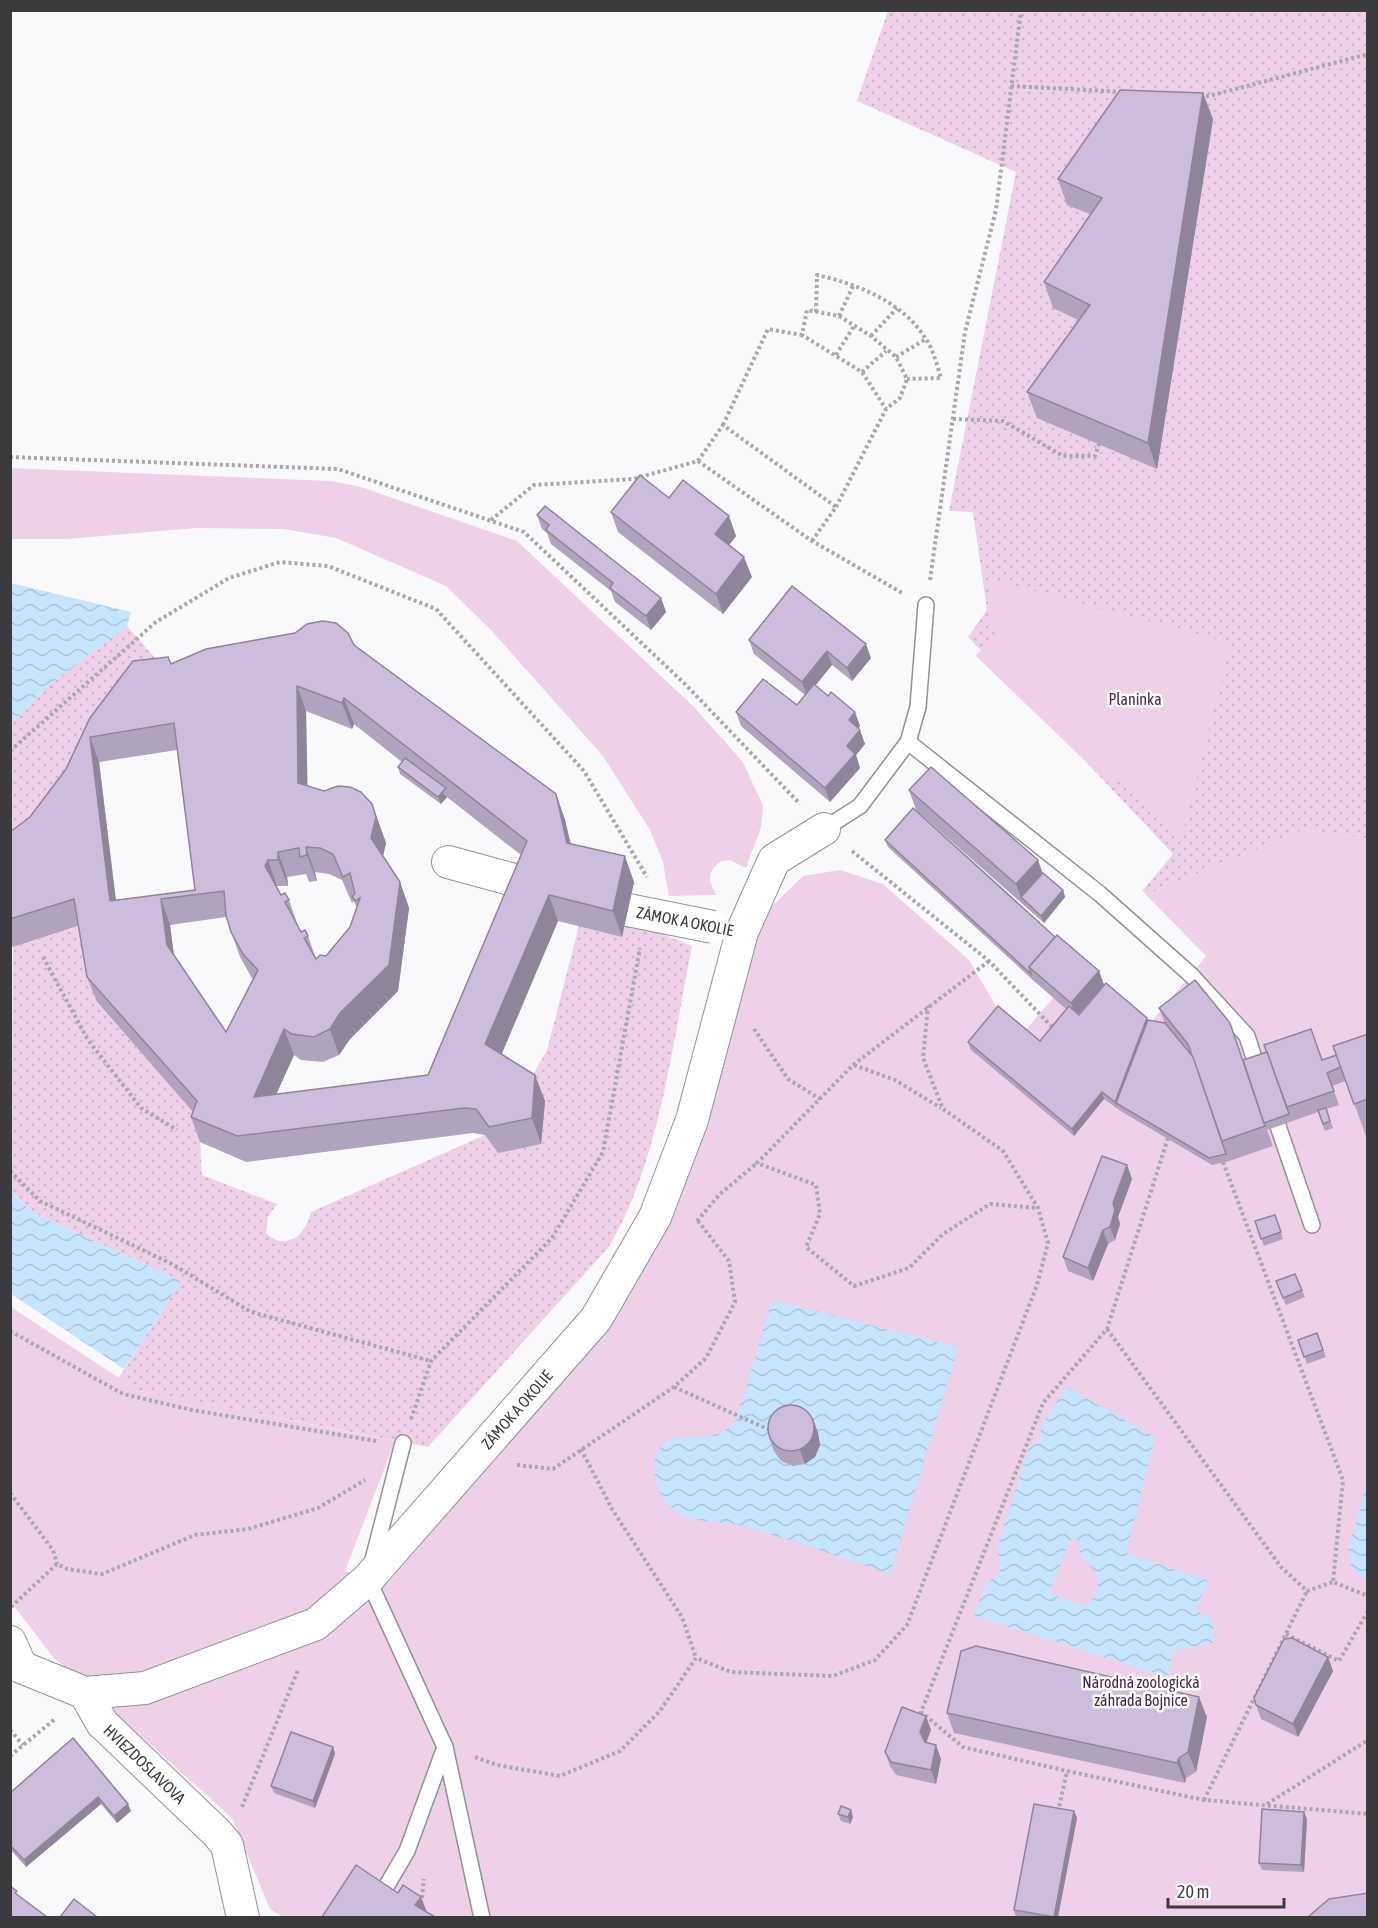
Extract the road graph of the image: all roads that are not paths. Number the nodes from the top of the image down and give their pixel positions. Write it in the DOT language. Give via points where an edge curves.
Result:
graph roads {
  1 [pos="926,605"];
  2 [pos="908,742"];
  3 [pos="824,829"];
  4 [pos="448,862"];
  5 [pos="529,884"];
  6 [pos="628,910"];
  7 [pos="727,929"];
  8 [pos="1256,1064"];
  9 [pos="1278,1126"];
  10 [pos="1312,1225"];
  11 [pos="403,1443"];
  12 [pos="368,1579"];
  13 [pos="14,1664"];
  14 [pos="85,1693"];
  15 [pos="445,1747"];
  16 [pos="380,1897"];
  17 [pos="243,1917"];
  18 [pos="482,1917"];
  1 -- 2 [label="lane" via="918,707"];
  2 -- 3 [label="lane" via="860,806"];
  2 -- 8 [label="lane" via="1100,894 1191,975 1247,1036"];
  3 -- 7 [label="street, ZÁMOK A OKOLIE" via="774,860"];
  4 -- 5 [label="street"];
  6 -- 7 [label="street, ZÁMOK A OKOLIE, bridge"];
  7 -- 12 [label="street, ZÁMOK A OKOLIE" via="728,977 692,1120 655,1217 596,1319"];
  9 -- 10 [label="lane"];
  11 -- 12 [label="lane"];
  12 -- 14 [label="street, ZÁMOK A OKOLIE" via="316,1624 145,1688"];
  12 -- 15 [label="lane"];
  13 -- 14 [label="street"];
  14 -- 17 [label="street, HVIEZDOSLAVOVA" via="102,1723 222,1839"];
  15 -- 16 [label="lane" via="406,1851"];
  15 -- 18 [label="lane"];
}
